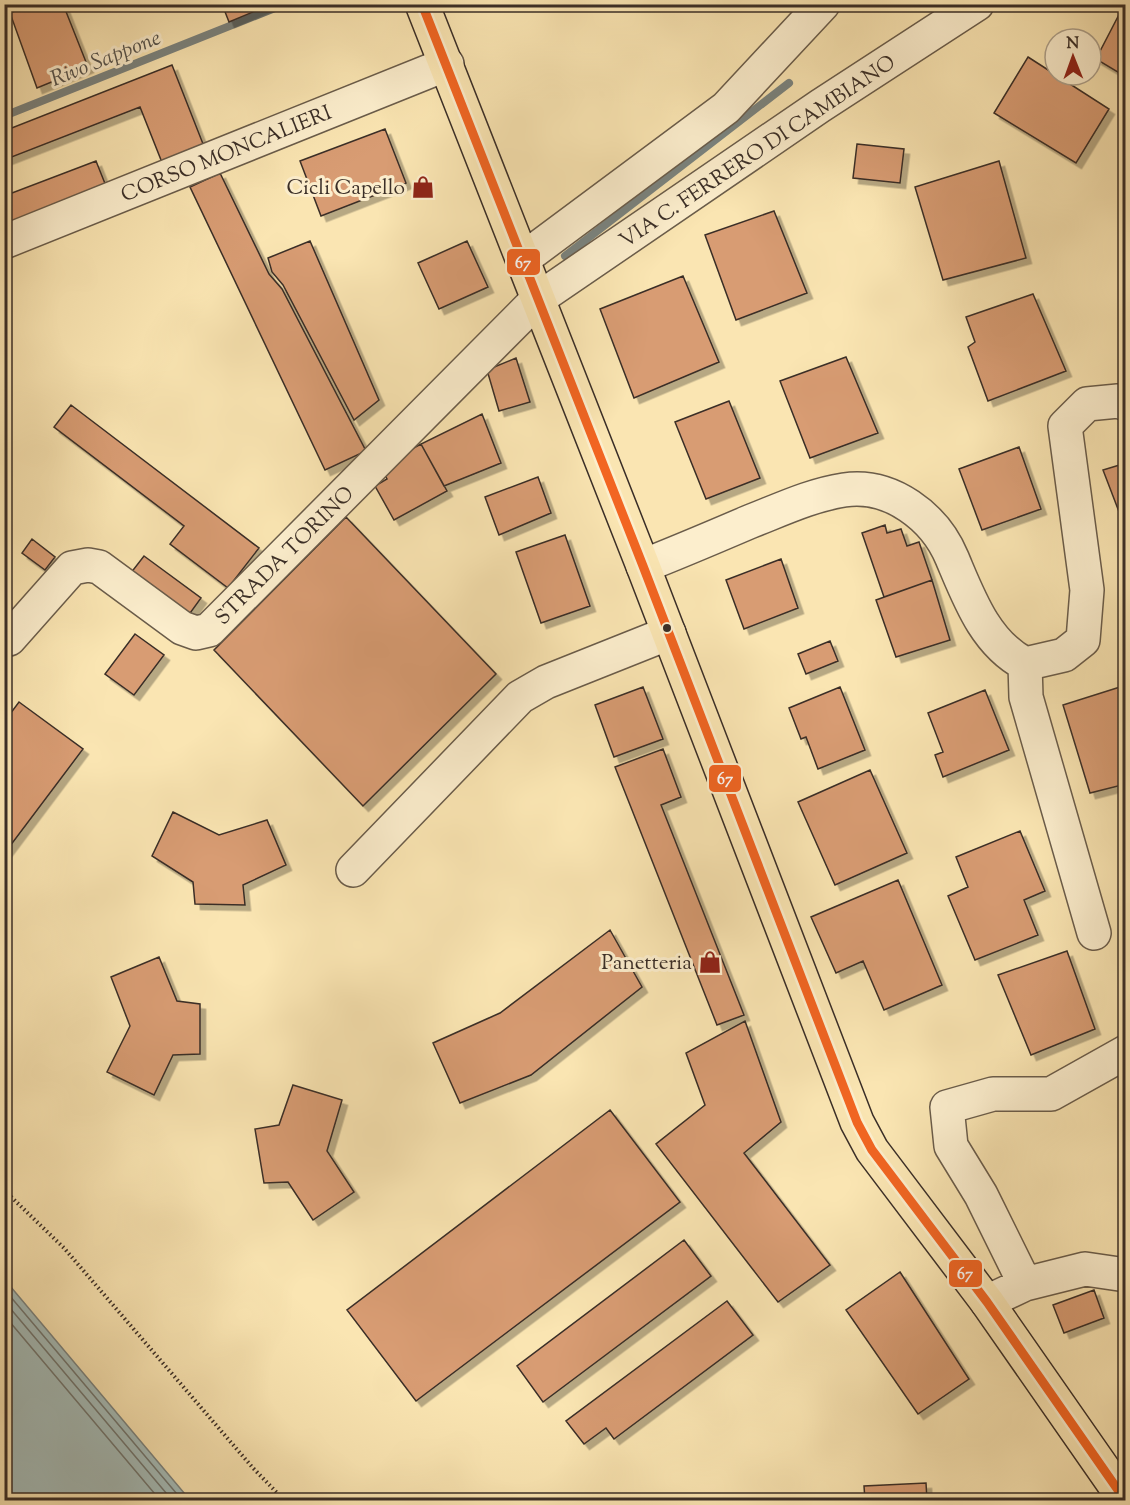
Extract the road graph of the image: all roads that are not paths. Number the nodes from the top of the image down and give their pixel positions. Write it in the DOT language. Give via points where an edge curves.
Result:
graph roads {
  1 [pos="422,4"];
  2 [pos="823,4"];
  3 [pos="977,4"];
  4 [pos="447,64"];
  5 [pos="4,242"];
  6 [pos="523,259"];
  7 [pos="538,299"];
  8 [pos="1125,404"];
  9 [pos="643,566"];
  10 [pos="669,633"];
  11 [pos="9,639"];
  12 [pos="1025,664"];
  13 [pos="353,870"];
  14 [pos="1094,933"];
  15 [pos="1125,1052"];
  16 [pos="1125,1275"];
  17 [pos="1025,1284"];
  18 [pos="987,1302"];
  19 [pos="1124,1496"];
  1 -- 4 [label="main road"];
  2 -- 6 [label="street" via="726,108"];
  3 -- 7 [label="street, VIA C. FERRERO DI CAMBIANO"];
  4 -- 5 [label="street, CORSO MONCALIERI"];
  4 -- 6 [label="main road"];
  6 -- 7 [label="main road"];
  7 -- 9 [label="main road"];
  7 -- 11 [label="street, STRADA TORINO" via="209,630 196,633 182,628 99,567 88,565 72,567"];
  8 -- 12 [label="street" via="1087,404 1065,426 1088,590 1083,640 1064,655"];
  9 -- 10 [label="main road"];
  9 -- 12 [label="street" via="798,502 846,490 872,491 904,501 928,520 951,555 974,611 1008,655"];
  10 -- 13 [label="street" via="546,682 520,698"];
  10 -- 18 [label="main road" via="857,1122 872,1150"];
  12 -- 14 [label="street" via="1026,697"];
  15 -- 17 [label="street" via="1051,1094 993,1094 947,1107 951,1146 981,1195"];
  16 -- 17 [label="street" via="1085,1269"];
  17 -- 18 [label="street"];
  18 -- 19 [label="main road"];
}
